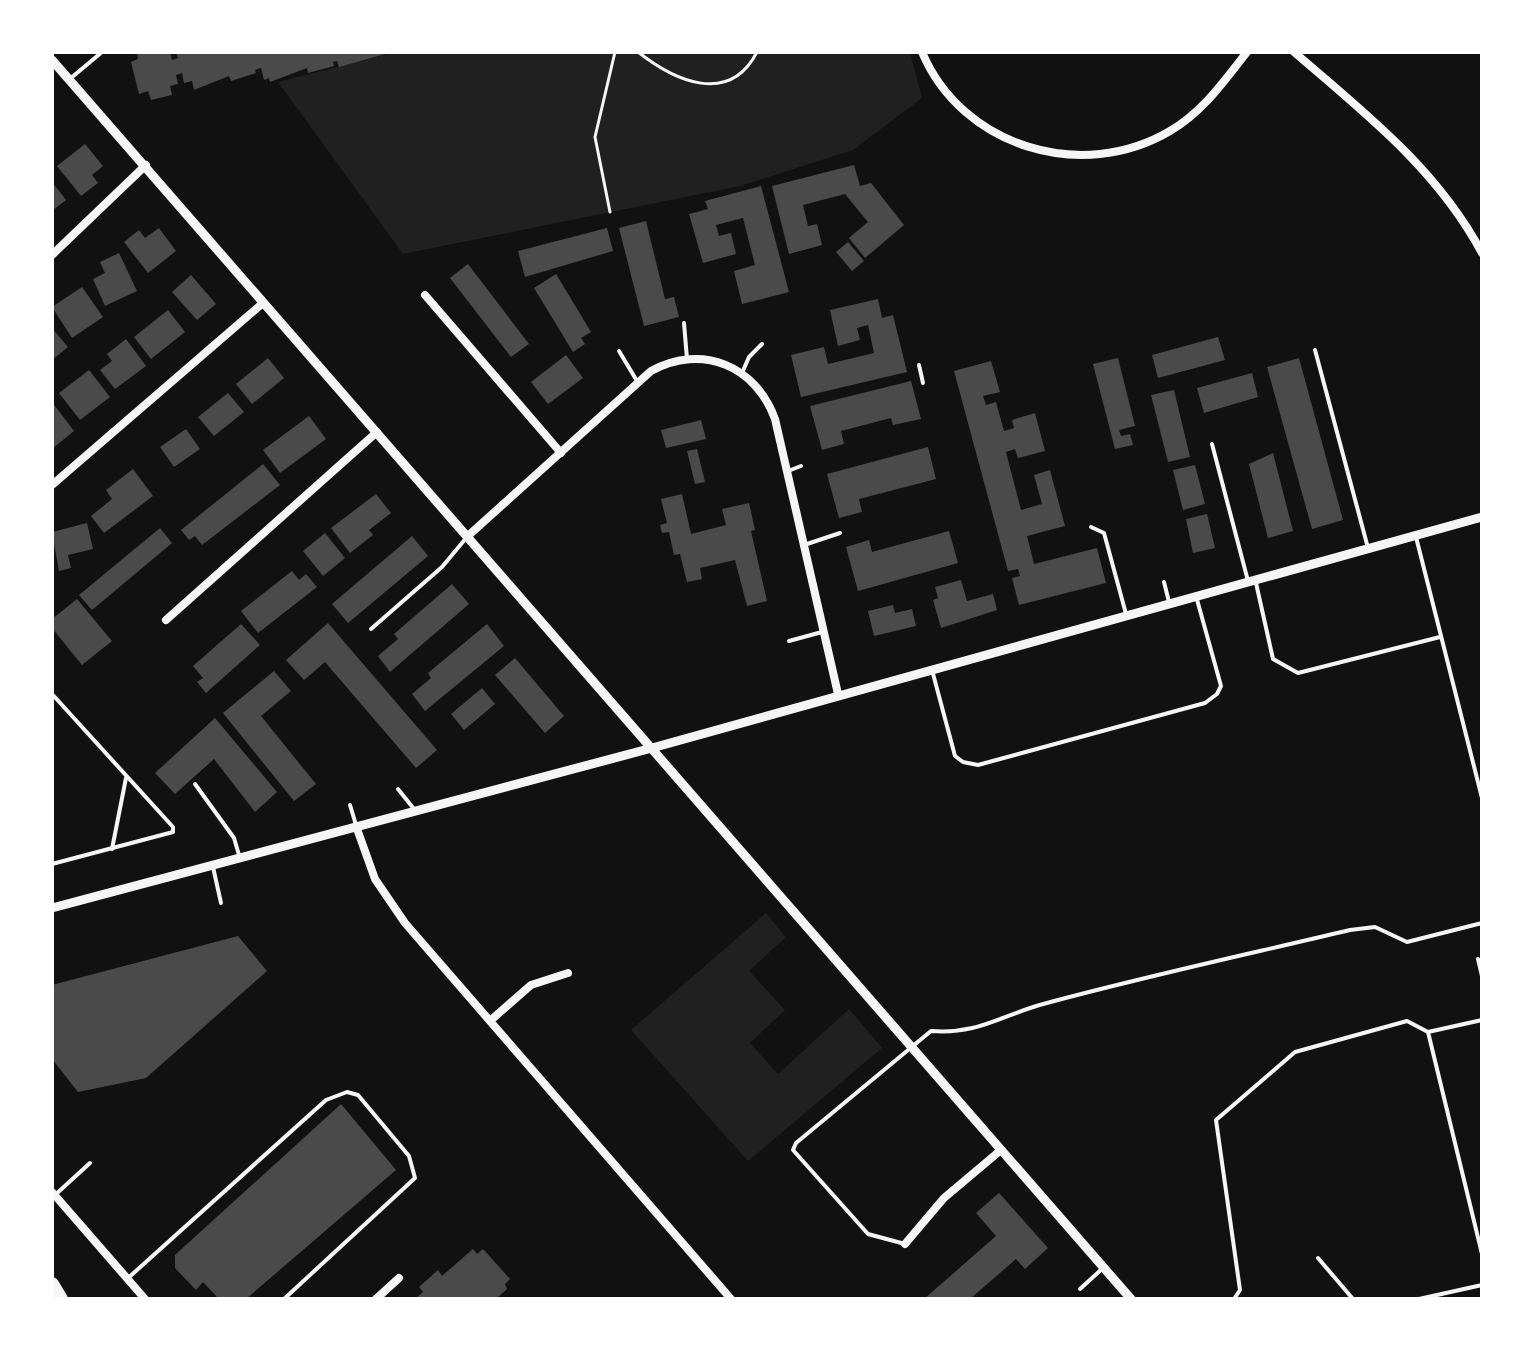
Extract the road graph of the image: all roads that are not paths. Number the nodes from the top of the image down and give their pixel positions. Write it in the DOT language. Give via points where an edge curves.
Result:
graph roads {
  1 [pos="102,52"];
  2 [pos="922,52"];
  3 [pos="1247,52"];
  4 [pos="1294,52"];
  5 [pos="52,60"];
  6 [pos="69,80"];
  7 [pos="146,165"];
  8 [pos="1482,253"];
  9 [pos="52,255"];
  10 [pos="425,295"];
  11 [pos="263,303"];
  12 [pos="684,323"];
  13 [pos="762,344"];
  14 [pos="1315,350"];
  15 [pos="619,351"];
  16 [pos="687,359"];
  17 [pos="919,365"];
  18 [pos="742,373"];
  19 [pos="638,383"];
  20 [pos="923,383"];
  21 [pos="377,432"];
  22 [pos="1212,444"];
  23 [pos="561,453"];
  24 [pos="801,466"];
  25 [pos="787,471"];
  26 [pos="52,485"];
  27 [pos="1482,517"];
  28 [pos="1091,527"];
  29 [pos="840,533"];
  30 [pos="469,535"];
  31 [pos="1415,535"];
  32 [pos="804,545"];
  33 [pos="1368,548"];
  34 [pos="1252,580"];
  35 [pos="1164,582"];
  36 [pos="1196,595"];
  37 [pos="1169,602"];
  38 [pos="1126,614"];
  39 [pos="166,620"];
  40 [pos="371,629"];
  41 [pos="824,631"];
  42 [pos="1440,637"];
  43 [pos="789,641"];
  44 [pos="932,668"];
  45 [pos="52,694"];
  46 [pos="838,694"];
  47 [pos="652,748"];
  48 [pos="126,778"];
  49 [pos="195,784"];
  50 [pos="398,789"];
  51 [pos="1482,798"];
  52 [pos="350,805"];
  53 [pos="416,811"];
  54 [pos="356,826"];
  55 [pos="112,849"];
  56 [pos="240,857"];
  57 [pos="52,864"];
  58 [pos="213,865"];
  59 [pos="221,903"];
  60 [pos="52,908"];
  61 [pos="1482,923"];
  62 [pos="1478,959"];
  63 [pos="568,973"];
  64 [pos="1482,976"];
  65 [pos="491,1020"];
  66 [pos="1482,1020"];
  67 [pos="1428,1032"];
  68 [pos="911,1046"];
  69 [pos="1001,1150"];
  70 [pos="90,1163"];
  71 [pos="53,1194"];
  72 [pos="905,1244"];
  73 [pos="1482,1254"];
  74 [pos="1318,1258"];
  75 [pos="1103,1268"];
  76 [pos="399,1278"];
  77 [pos="127,1279"];
  78 [pos="52,1284"];
  79 [pos="1482,1285"];
  80 [pos="1080,1289"];
  81 [pos="61,1299"];
  82 [pos="145,1299"];
  83 [pos="284,1299"];
  84 [pos="376,1299"];
  85 [pos="731,1299"];
  86 [pos="1131,1299"];
  87 [pos="1234,1299"];
  88 [pos="1353,1299"];
  89 [pos="1419,1299"];
  1 -- 6 [label="lane"];
  2 -- 3 [label="street" via="950,97 987,129 1031,149 1079,156 1127,150 1171,131 1209,100"];
  4 -- 8 [label="street" via="1424,168 1448,196"];
  5 -- 6 [label="street"];
  6 -- 7 [label="street"];
  7 -- 9 [label="street"];
  7 -- 11 [label="street"];
  10 -- 23 [label="street"];
  11 -- 21 [label="street"];
  11 -- 26 [label="street"];
  12 -- 16 [label="lane"];
  13 -- 18 [label="lane"];
  14 -- 33 [label="lane"];
  15 -- 19 [label="lane"];
  16 -- 18 [label="street" via="713,360"];
  16 -- 19 [label="street" via="663,365"];
  17 -- 20 [label="lane"];
  18 -- 25 [label="street" via="771,407"];
  19 -- 23 [label="street"];
  21 -- 30 [label="street"];
  21 -- 39 [label="street"];
  22 -- 34 [label="lane"];
  23 -- 30 [label="street"];
  24 -- 25 [label="lane"];
  25 -- 32 [label="street"];
  27 -- 31 [label="street"];
  28 -- 38 [label="lane" via="1104,533"];
  29 -- 32 [label="lane"];
  30 -- 40 [label="lane" via="442,567"];
  30 -- 47 [label="street"];
  31 -- 33 [label="street"];
  31 -- 42 [label="lane"];
  32 -- 41 [label="street"];
  33 -- 34 [label="street"];
  34 -- 36 [label="street"];
  34 -- 42 [label="lane" via="1273,659 1298,673"];
  35 -- 37 [label="lane"];
  36 -- 37 [label="street"];
  36 -- 44 [label="lane" via="1221,686 1205,703 978,765 955,756"];
  37 -- 38 [label="street"];
  38 -- 44 [label="street"];
  41 -- 43 [label="lane"];
  41 -- 46 [label="street"];
  42 -- 51 [label="lane"];
  44 -- 46 [label="street"];
  45 -- 48 [label="lane"];
  46 -- 47 [label="street"];
  47 -- 53 [label="street"];
  47 -- 68 [label="street"];
  48 -- 55 [label="lane"];
  48 -- 55 [label="lane" via="173,832"];
  49 -- 56 [label="lane" via="234,838"];
  50 -- 53 [label="lane"];
  52 -- 54 [label="lane"];
  53 -- 54 [label="street"];
  54 -- 56 [label="street"];
  54 -- 65 [label="street" via="367,862 389,902"];
  55 -- 57 [label="lane"];
  56 -- 58 [label="street"];
  58 -- 59 [label="lane"];
  58 -- 60 [label="street"];
  61 -- 68 [label="lane" via="1407,942 1375,927 1350,930 1043,1004 958,1034 931,1031"];
  62 -- 64 [label="lane"];
  63 -- 65 [label="street" via="531,985"];
  65 -- 85 [label="street"];
  66 -- 67 [label="lane"];
  67 -- 73 [label="lane"];
  67 -- 87 [label="lane" via="1407,1021 1295,1052 1216,1120 1240,1290"];
  68 -- 69 [label="street"];
  68 -- 72 [label="lane" via="793,1150 868,1234"];
  69 -- 72 [label="street" via="944,1198"];
  69 -- 75 [label="street"];
  70 -- 71 [label="lane"];
  71 -- 77 [label="street"];
  74 -- 88 [label="lane"];
  75 -- 80 [label="lane"];
  75 -- 86 [label="street"];
  76 -- 84 [label="street"];
  77 -- 82 [label="street"];
  77 -- 83 [label="lane" via="326,1100 347,1092 358,1095 409,1156 415,1178"];
  78 -- 81 [label="highway"];
  79 -- 89 [label="lane"];
}
